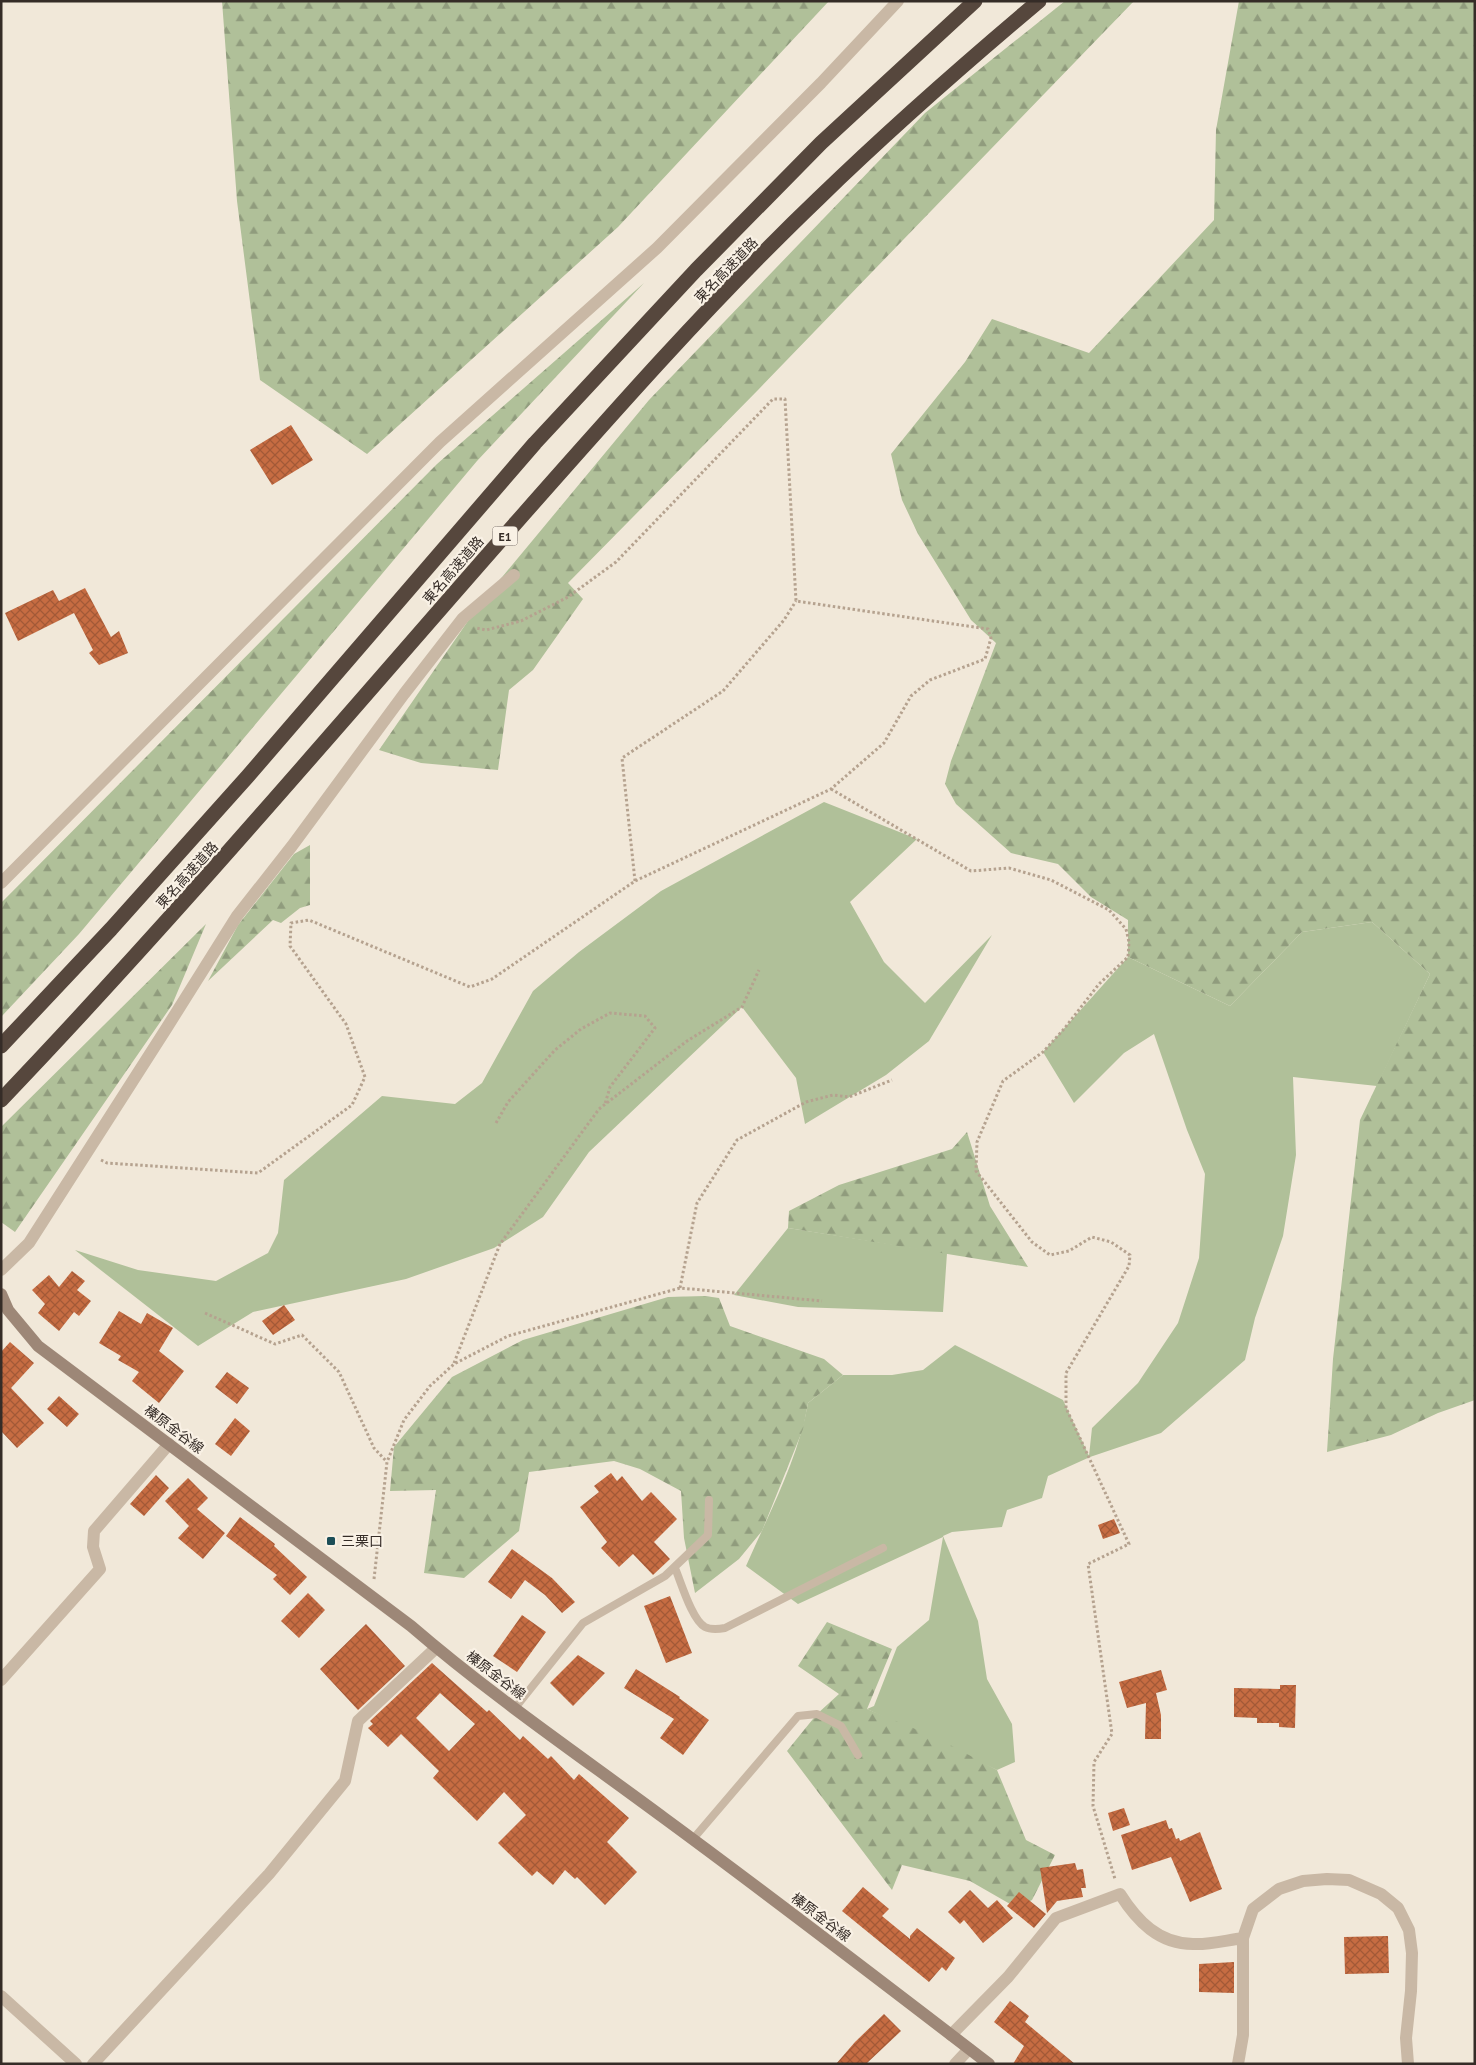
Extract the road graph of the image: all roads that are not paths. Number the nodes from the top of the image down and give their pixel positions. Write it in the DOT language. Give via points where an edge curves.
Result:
graph roads {
  1 [pos="898,1"];
  2 [pos="975,1"];
  3 [pos="1038,1"];
  4 [pos="514,575"];
  5 [pos="1,883"];
  6 [pos="1,1046"];
  7 [pos="1,1100"];
  8 [pos="1,1270"];
  9 [pos="1,1294"];
  10 [pos="169,1444"];
  11 [pos="709,1500"];
  12 [pos="883,1548"];
  13 [pos="675,1568"];
  14 [pos="436,1648"];
  15 [pos="1,1680"];
  16 [pos="515,1708"];
  17 [pos="858,1755"];
  18 [pos="693,1839"];
  19 [pos="1243,1938"];
  20 [pos="1,1996"];
  21 [pos="951,2035"];
  22 [pos="969,2049"];
  23 [pos="76,2064"];
  24 [pos="93,2064"];
  25 [pos="955,2064"];
  26 [pos="989,2064"];
  27 [pos="1238,2064"];
  28 [pos="1408,2064"];
  1 -- 5 [label="street" via="656,248 440,442"];
  2 -- 6 [label="highway, 東名高速道路" via="822,143 689,277 535,443 248,776 105,936"];
  3 -- 7 [label="highway, 東名高速道路 / E1" via="865,154 720,298 568,464 222,862"];
  4 -- 8 [label="street" via="463,618 237,916 29,1243"];
  9 -- 10 [label="main road, 榛原金谷線" via="8,1310 38,1346"];
  10 -- 14 [label="main road, 榛原金谷線"];
  10 -- 15 [label="street" via="94,1531 93,1547 100,1569"];
  11 -- 13 [label="lane" via="708,1535"];
  12 -- 13 [label="lane" via="725,1628 715,1629 705,1627 696,1617"];
  13 -- 16 [label="lane" via="583,1623"];
  14 -- 16 [label="main road, 榛原金谷線"];
  14 -- 24 [label="street" via="358,1721 345,1781 269,1874"];
  16 -- 18 [label="main road, 榛原金谷線"];
  17 -- 18 [label="lane" via="841,1726 817,1714 798,1716"];
  18 -- 21 [label="main road, 榛原金谷線"];
  19 -- 21 [label="street" via="1193,1944 1167,1940 1131,1912 1120,1894 1056,1918 1008,1977"];
  19 -- 27 [label="street" via="1243,2035"];
  19 -- 28 [label="street" via="1253,1909 1279,1889 1303,1881 1349,1880 1381,1894 1398,1908 1409,1930 1412,1953 1406,2038"];
  20 -- 23 [label="street"];
  21 -- 22 [label="main road, 榛原金谷線"];
  22 -- 25 [label="street"];
  22 -- 26 [label="main road, 榛原金谷線"];
}
